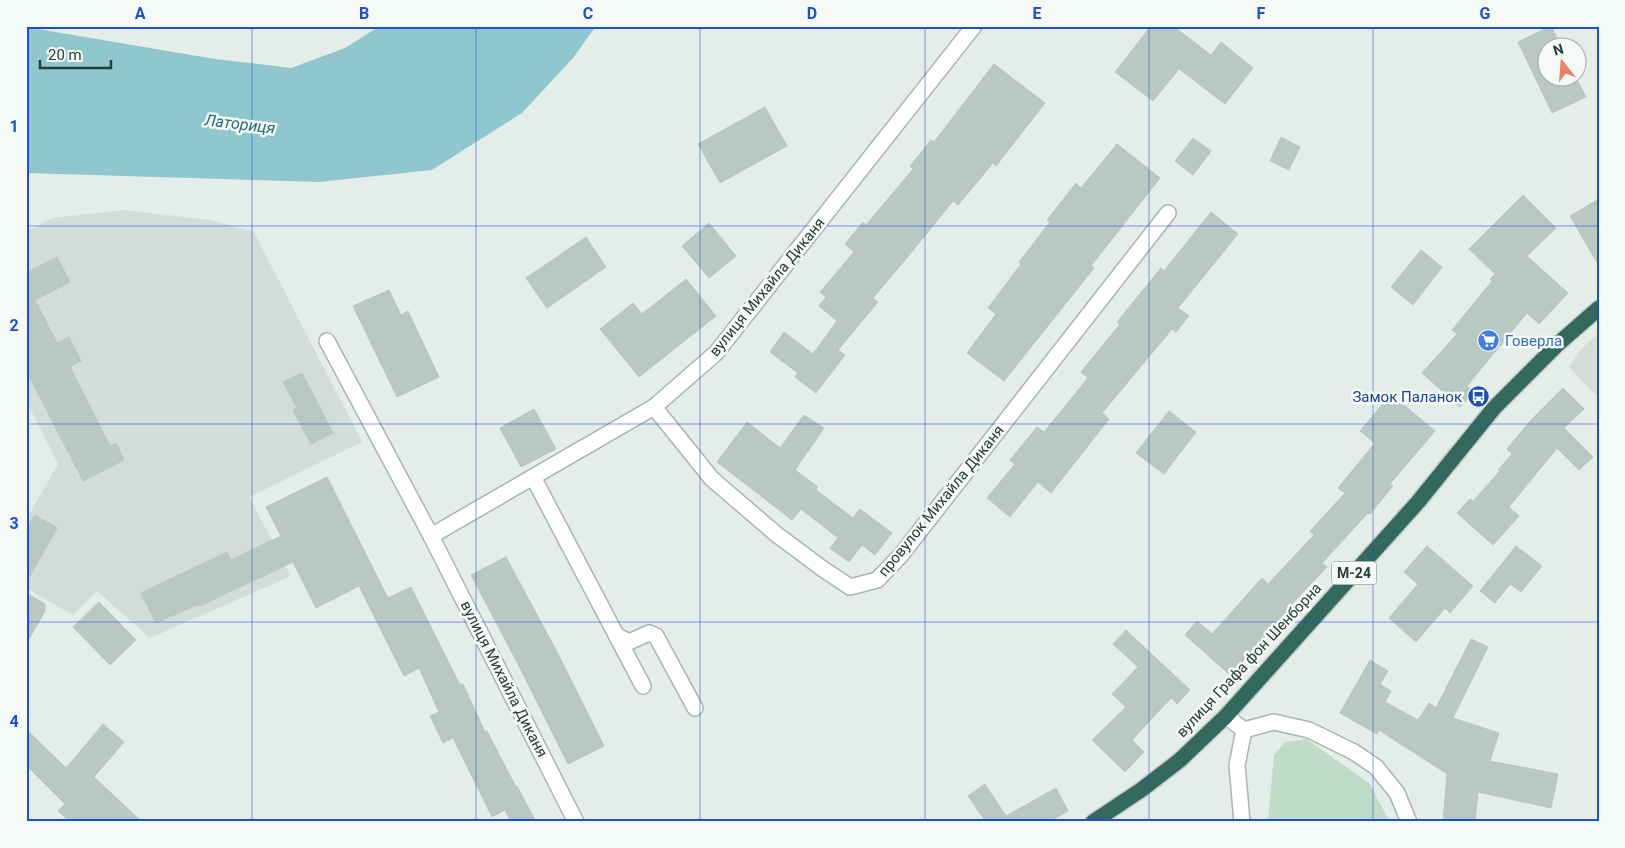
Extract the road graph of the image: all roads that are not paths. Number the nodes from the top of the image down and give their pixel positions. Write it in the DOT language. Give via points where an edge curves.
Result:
graph roads {
  1 [pos="974,26"];
  2 [pos="1168,213"];
  3 [pos="1599,308"];
  4 [pos="327,341"];
  5 [pos="654,407"];
  6 [pos="533,477"];
  7 [pos="431,536"];
  8 [pos="616,635"];
  9 [pos="643,686"];
  10 [pos="695,708"];
  11 [pos="1226,716"];
  12 [pos="1244,730"];
  13 [pos="576,822"];
  14 [pos="1094,822"];
  15 [pos="1242,822"];
  16 [pos="1409,822"];
  1 -- 5 [label="street, вулиця Михайла Диканя" via="716,353"];
  2 -- 5 [label="street, провулок Михайла Диканя" via="901,555 877,580 850,587 776,534 712,479"];
  3 -- 11 [label="highway, вулиця Графа фон Шенборна / М-24" via="1494,408 1418,502"];
  4 -- 7 [label="street, вулиця Михайла Диканя"];
  5 -- 6 [label="street, вулиця Михайла Диканя"];
  6 -- 7 [label="street, вулиця Михайла Диканя"];
  6 -- 8 [label="street"];
  7 -- 13 [label="street, вулиця Михайла Диканя"];
  8 -- 9 [label="street"];
  8 -- 10 [label="street" via="629,642 649,633 656,636"];
  11 -- 12 [label="street"];
  11 -- 14 [label="highway, вулиця Графа фон Шенборна / М-24" via="1180,760"];
  12 -- 15 [label="street" via="1237,765"];
  12 -- 16 [label="street" via="1274,722 1309,730 1354,752 1376,767 1396,793"];
}
